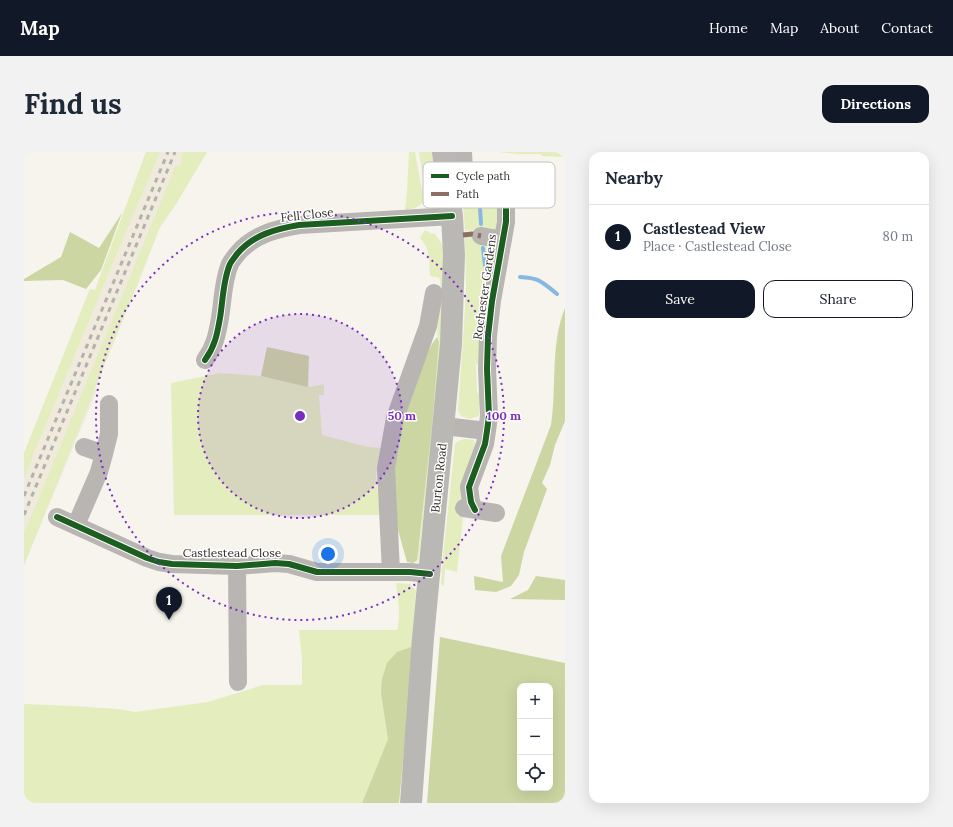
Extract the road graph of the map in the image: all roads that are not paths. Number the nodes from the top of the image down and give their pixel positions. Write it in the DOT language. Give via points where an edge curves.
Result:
graph roads {
  1 [pos="443,152"];
  2 [pos="463,152"];
  3 [pos="444,162"];
  4 [pos="464,162"];
  5 [pos="451,208"];
  6 [pos="506,208"];
  7 [pos="452,216"];
  8 [pos="481,236"];
  9 [pos="503,240"];
  10 [pos="434,293"];
  11 [pos="205,360"];
  12 [pos="109,404"];
  13 [pos="444,426"];
  14 [pos="487,431"];
  15 [pos="84,447"];
  16 [pos="104,454"];
  17 [pos="496,513"];
  18 [pos="57,517"];
  19 [pos="76,525"];
  20 [pos="237,566"];
  21 [pos="391,572"];
  22 [pos="430,574"];
  23 [pos="238,682"];
  24 [pos="412,803"];
  1 -- 3 [label="main road, Burton Road"];
  2 -- 4 [label="street"];
  5 -- 7 [label="main road, Burton Road"];
  6 -- 9 [label="street, Rochester Gardens"];
  7 -- 11 [label="street, Fell Close" via="299,225 282,228 256,238 230,263 216,340"];
  7 -- 13 [label="main road, Burton Road" via="453,302"];
  8 -- 9 [label="street, Rochester Gardens"];
  9 -- 14 [label="street, Rochester Gardens" via="488,336"];
  10 -- 21 [label="street" via="428,326 395,418 386,468"];
  12 -- 16 [label="street" via="109,434"];
  13 -- 14 [label="street"];
  13 -- 22 [label="main road, Burton Road"];
  14 -- 17 [label="street, Rochester Gardens" via="485,444 469,487 471,502 468,509"];
  15 -- 16 [label="street"];
  16 -- 19 [label="street"];
  18 -- 19 [label="street, Castlestead Close"];
  19 -- 20 [label="street, Castlestead Close" via="159,562"];
  20 -- 21 [label="street, Castlestead Close" via="288,564 317,572"];
  20 -- 23 [label="street, Castlestead Close"];
  21 -- 22 [label="street, Castlestead Close"];
  22 -- 24 [label="main road, Burton Road"];
}
